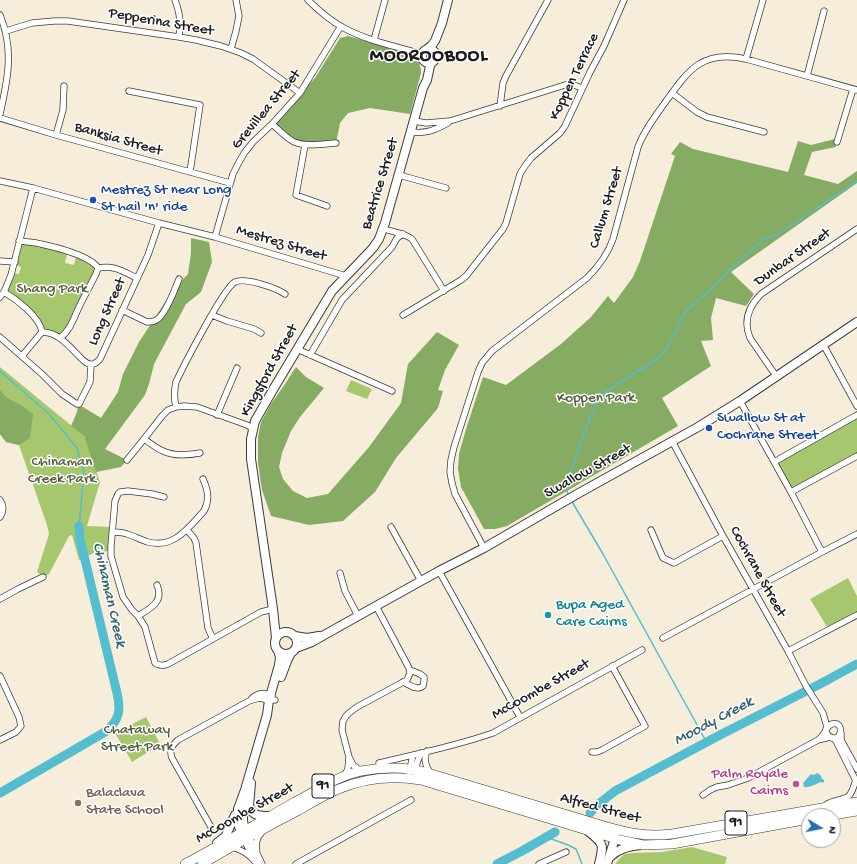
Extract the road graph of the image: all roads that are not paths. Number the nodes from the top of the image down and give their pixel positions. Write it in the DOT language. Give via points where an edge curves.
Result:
graph roads {
  1 [pos="175,0"];
  2 [pos="236,0"];
  3 [pos="308,0"];
  4 [pos="386,0"];
  5 [pos="448,0"];
  6 [pos="548,0"];
  7 [pos="624,0"];
  8 [pos="763,0"];
  9 [pos="824,11"];
  10 [pos="0,15"];
  11 [pos="442,23"];
  12 [pos="341,26"];
  13 [pos="6,31"];
  14 [pos="179,37"];
  15 [pos="374,40"];
  16 [pos="231,49"];
  17 [pos="435,53"];
  18 [pos="424,54"];
  19 [pos="746,59"];
  20 [pos="432,62"];
  21 [pos="807,76"];
  22 [pos="64,86"];
  23 [pos="424,88"];
  24 [pos="582,88"];
  25 [pos="855,89"];
  26 [pos="129,91"];
  27 [pos="300,93"];
  28 [pos="672,93"];
  29 [pos="500,106"];
  30 [pos="0,114"];
  31 [pos="0,118"];
  32 [pos="414,121"];
  33 [pos="450,121"];
  34 [pos="272,124"];
  35 [pos="411,132"];
  36 [pos="764,132"];
  37 [pos="56,135"];
  38 [pos="837,142"];
  39 [pos="336,143"];
  40 [pos="305,145"];
  41 [pos="190,172"];
  42 [pos="399,175"];
  43 [pos="0,181"];
  44 [pos="230,183"];
  45 [pos="33,188"];
  46 [pos="446,188"];
  47 [pos="327,206"];
  48 [pos="159,223"];
  49 [pos="384,229"];
  50 [pos="857,229"];
  51 [pos="403,234"];
  52 [pos="215,237"];
  53 [pos="20,242"];
  54 [pos="0,261"];
  55 [pos="14,262"];
  56 [pos="98,268"];
  57 [pos="346,276"];
  58 [pos="137,278"];
  59 [pos="180,279"];
  60 [pos="444,291"];
  61 [pos="2,294"];
  62 [pos="284,294"];
  63 [pos="122,310"];
  64 [pos="212,315"];
  65 [pos="403,315"];
  66 [pos="857,322"];
  67 [pos="42,332"];
  68 [pos="261,333"];
  69 [pos="0,337"];
  70 [pos="60,338"];
  71 [pos="824,344"];
  72 [pos="297,349"];
  73 [pos="310,354"];
  74 [pos="22,356"];
  75 [pos="91,365"];
  76 [pos="237,368"];
  77 [pos="776,376"];
  78 [pos="392,391"];
  79 [pos="740,401"];
  80 [pos="857,406"];
  81 [pos="176,407"];
  82 [pos="217,415"];
  83 [pos="857,415"];
  84 [pos="253,429"];
  85 [pos="144,439"];
  86 [pos="672,441"];
  87 [pos="200,453"];
  88 [pos="857,456"];
  89 [pos="127,460"];
  90 [pos="774,462"];
  91 [pos="203,479"];
  92 [pos="791,492"];
  93 [pos="164,497"];
  94 [pos="0,500"];
  95 [pos="0,517"];
  96 [pos="392,527"];
  97 [pos="187,530"];
  98 [pos="651,530"];
  99 [pos="112,532"];
  100 [pos="857,534"];
  101 [pos="723,536"];
  102 [pos="484,548"];
  103 [pos="822,552"];
  104 [pos="439,571"];
  105 [pos="340,573"];
  106 [pos="43,577"];
  107 [pos="421,581"];
  108 [pos="157,585"];
  109 [pos="753,589"];
  110 [pos="0,599"];
  111 [pos="376,606"];
  112 [pos="273,609"];
  113 [pos="857,615"];
  114 [pos="138,616"];
  115 [pos="358,616"];
  116 [pos="292,634"];
  117 [pos="326,634"];
  118 [pos="276,638"];
  119 [pos="663,638"];
  120 [pos="213,639"];
  121 [pos="294,650"];
  122 [pos="642,650"];
  123 [pos="278,651"];
  124 [pos="788,651"];
  125 [pos="612,666"];
  126 [pos="410,670"];
  127 [pos="0,676"];
  128 [pos="404,682"];
  129 [pos="272,698"];
  130 [pos="823,713"];
  131 [pos="520,717"];
  132 [pos="836,724"];
  133 [pos="827,728"];
  134 [pos="841,733"];
  135 [pos="832,738"];
  136 [pos="0,740"];
  137 [pos="818,740"];
  138 [pos="427,751"];
  139 [pos="592,752"];
  140 [pos="421,753"];
  141 [pos="413,755"];
  142 [pos="349,757"];
  143 [pos="379,763"];
  144 [pos="253,764"];
  145 [pos="857,769"];
  146 [pos="361,771"];
  147 [pos="412,772"];
  148 [pos="430,773"];
  149 [pos="345,776"];
  150 [pos="856,781"];
  151 [pos="245,790"];
  152 [pos="702,794"];
  153 [pos="411,800"];
  154 [pos="857,802"];
  155 [pos="820,808"];
  156 [pos="238,809"];
  157 [pos="801,811"];
  158 [pos="857,811"];
  159 [pos="841,814"];
  160 [pos="270,820"];
  161 [pos="801,820"];
  162 [pos="211,827"];
  163 [pos="586,829"];
  164 [pos="245,835"];
  165 [pos="614,835"];
  166 [pos="643,845"];
  167 [pos="231,847"];
  168 [pos="566,852"];
  169 [pos="257,854"];
  170 [pos="194,859"];
  171 [pos="608,860"];
  172 [pos="185,864"];
  173 [pos="202,864"];
  174 [pos="257,864"];
  175 [pos="262,864"];
  176 [pos="296,864"];
  177 [pos="539,864"];
  178 [pos="599,864"];
  179 [pos="603,864"];
  1 -- 14 [label="street" via="180,18"];
  2 -- 16 [label="street" via="239,16"];
  3 -- 12 [label="street"];
  4 -- 15 [label="street"];
  5 -- 11 [label="street"];
  6 -- 29 [label="street" via="506,76"];
  7 -- 24 [label="street, Koppen Terrace"];
  8 -- 19 [label="street"];
  9 -- 21 [label="street"];
  10 -- 13 [label="street"];
  11 -- 17 [label="street"];
  11 -- 18 [label="street" via="433,44"];
  12 -- 15 [label="street"];
  12 -- 27 [label="street, Grevillea Street"];
  13 -- 14 [label="street, Pepperina Street" via="32,23 68,21"];
  13 -- 30 [label="street" via="8,68"];
  14 -- 16 [label="street, Pepperina Street" via="210,42"];
  15 -- 18 [label="street"];
  16 -- 27 [label="street, Pepperina Street" via="252,59"];
  17 -- 18 [label="street" via="431,50"];
  17 -- 20 [label="street, Beatrice Street"];
  18 -- 20 [label="street" via="424,62"];
  18 -- 23 [label="street, Beatrice Street"];
  19 -- 21 [label="street, Callum Street"];
  19 -- 28 [label="street, Callum Street" via="711,58 688,73"];
  20 -- 23 [label="street, Beatrice Street"];
  21 -- 25 [label="street, Callum Street"];
  22 -- 37 [label="street" via="63,110"];
  23 -- 32 [label="street, Beatrice Street"];
  24 -- 29 [label="street" via="571,84 565,85"];
  24 -- 60 [label="street, Koppen Terrace" via="563,130 531,158 520,174 503,229 466,276"];
  25 -- 38 [label="street"];
  26 -- 41 [label="street" via="200,105"];
  27 -- 34 [label="street, Grevillea Street"];
  28 -- 36 [label="street" via="707,117"];
  28 -- 102 [label="street, Callum Street" via="651,122 638,146 614,239 606,256 587,278 492,351 478,372 454,447 450,472 455,494"];
  29 -- 33 [label="street"];
  31 -- 37 [label="street, Banksia Street"];
  32 -- 33 [label="street"];
  32 -- 35 [label="street, Beatrice Street"];
  33 -- 35 [label="street" via="425,133"];
  34 -- 40 [label="street" via="289,139"];
  34 -- 44 [label="street, Grevillea Street" via="245,152"];
  35 -- 42 [label="street, Beatrice Street"];
  37 -- 41 [label="street, Banksia Street"];
  39 -- 40 [label="street"];
  40 -- 47 [label="street" via="296,195"];
  41 -- 44 [label="street, Banksia Street"];
  42 -- 46 [label="street"];
  42 -- 49 [label="street, Beatrice Street"];
  43 -- 45 [label="street, Mestrez Street"];
  44 -- 52 [label="street, Grevillea Street"];
  45 -- 48 [label="street, Mestrez Street"];
  45 -- 53 [label="street"];
  48 -- 52 [label="street, Mestrez Street"];
  48 -- 58 [label="street, Long Street" via="151,249"];
  49 -- 51 [label="street"];
  49 -- 57 [label="street, Beatrice Street" via="373,248"];
  50 -- 77 [label="street, Dunbar Street" via="761,294 752,305 747,320 750,338"];
  51 -- 60 [label="street" via="415,244"];
  51 -- 73 [label="street, Kingsford Street" via="342,300"];
  52 -- 57 [label="street, Mestrez Street"];
  53 -- 55 [label="street"];
  53 -- 56 [label="street" via="42,244 67,251 90,260"];
  54 -- 55 [label="street"];
  55 -- 61 [label="street"];
  56 -- 58 [label="street" via="115,268"];
  56 -- 70 [label="street" via="71,324"];
  57 -- 72 [label="street, Kingsford Street" via="332,291"];
  58 -- 63 [label="street, Long Street"];
  59 -- 63 [label="street" via="158,319 147,322"];
  60 -- 65 [label="street, Koppen Terrace"];
  61 -- 67 [label="street" via="16,300 30,312"];
  62 -- 64 [label="street" via="277,289 240,280 230,285"];
  63 -- 75 [label="street, Long Street" via="100,359"];
  64 -- 68 [label="street"];
  64 -- 81 [label="street" via="176,382"];
  66 -- 71 [label="street, Swallow Street"];
  67 -- 70 [label="street, Long Street" via="52,333"];
  67 -- 74 [label="street"];
  69 -- 74 [label="street"];
  70 -- 75 [label="street, Long Street" via="84,362"];
  71 -- 77 [label="street, Swallow Street"];
  71 -- 80 [label="street"];
  72 -- 73 [label="street"];
  72 -- 84 [label="street, Kingsford Street" via="255,421"];
  73 -- 78 [label="street"];
  74 -- 75 [label="street" via="67,398 77,404 90,382"];
  76 -- 82 [label="street"];
  77 -- 79 [label="street, Swallow Street"];
  79 -- 86 [label="street, Swallow Street"];
  79 -- 90 [label="street"];
  81 -- 82 [label="street" via="193,406"];
  81 -- 85 [label="street" via="168,410"];
  82 -- 84 [label="street" via="224,421"];
  83 -- 90 [label="street"];
  84 -- 112 [label="street, Kingsford Street" via="251,459"];
  85 -- 87 [label="street" via="167,453"];
  85 -- 89 [label="street"];
  86 -- 101 [label="street, Cochrane Street"];
  86 -- 102 [label="street, Swallow Street"];
  88 -- 92 [label="street"];
  90 -- 92 [label="street"];
  91 -- 97 [label="street" via="207,486 206,507"];
  92 -- 103 [label="street"];
  93 -- 99 [label="street" via="120,492 115,501"];
  94 -- 95 [label="street" via="3,506"];
  96 -- 107 [label="street"];
  97 -- 99 [label="street" via="180,537 160,544"];
  97 -- 120 [label="street" via="196,543 208,628"];
  98 -- 101 [label="street" via="663,558 674,563"];
  99 -- 114 [label="street" via="111,556 120,589 125,601"];
  100 -- 103 [label="street"];
  101 -- 109 [label="street, Cochrane Street"];
  102 -- 104 [label="street, Swallow Street"];
  103 -- 109 [label="street"];
  104 -- 107 [label="street, Swallow Street"];
  104 -- 131 [label="street"];
  105 -- 115 [label="street" via="345,591"];
  106 -- 110 [label="street"];
  107 -- 111 [label="street, Swallow Street"];
  108 -- 114 [label="street" via="160,593 156,602"];
  109 -- 119 [label="street"];
  109 -- 124 [label="street, Cochrane Street"];
  111 -- 115 [label="street, Swallow Street"];
  111 -- 126 [label="street"];
  112 -- 116 [label="street, Kingsford Street" via="278,625"];
  112 -- 118 [label="street, Kingsford Street"];
  112 -- 120 [label="street" via="261,612"];
  113 -- 124 [label="street"];
  114 -- 120 [label="street" via="147,632 153,658 161,666"];
  115 -- 117 [label="street, Swallow Street"];
  116 -- 117 [label="street, Swallow Street" via="307,638"];
  116 -- 118 [label="street" via="281,633"];
  116 -- 121 [label="street" via="297,644"];
  117 -- 121 [label="street, Swallow Street"];
  118 -- 123 [label="street" via="275,645"];
  121 -- 123 [label="street" via="284,654"];
  121 -- 129 [label="street" via="286,661"];
  122 -- 125 [label="street, McCoombe Street"];
  123 -- 129 [label="street" via="280,657"];
  124 -- 130 [label="street, Cochrane Street"];
  125 -- 131 [label="street, McCoombe Street"];
  125 -- 139 [label="street" via="645,726 598,752"];
  126 -- 128 [label="street"];
  126 -- 128 [label="street" via="424,676 423,686 416,688"];
  127 -- 136 [label="street" via="19,717 20,726 16,732"];
  128 -- 142 [label="street" via="357,707 346,716 342,730"];
  129 -- 144 [label="street"];
  129 -- 162 [label="street" via="249,701 178,740 172,748 172,758"];
  130 -- 132 [label="street, Cochrane Street"];
  130 -- 133 [label="street, Cochrane Street"];
  131 -- 138 [label="street, McCoombe Street" via="493,733"];
  132 -- 133 [label="street" via="831,724"];
  132 -- 134 [label="street" via="840,726"];
  133 -- 135 [label="street" via="827,734"];
  133 -- 137 [label="street"];
  134 -- 135 [label="street" via="838,737"];
  134 -- 145 [label="street" via="841,740"];
  135 -- 137 [label="street"];
  135 -- 150 [label="street" via="836,741"];
  137 -- 152 [label="street" via="748,778"];
  138 -- 140 [label="street, McCoombe Street"];
  138 -- 148 [label="street" via="425,761"];
  140 -- 141 [label="street, McCoombe Street"];
  140 -- 147 [label="street"];
  141 -- 143 [label="street, McCoombe Street"];
  141 -- 147 [label="street"];
  142 -- 146 [label="street" via="354,766"];
  142 -- 149 [label="street"];
  144 -- 151 [label="street"];
  144 -- 160 [label="street" via="249,806 255,815"];
  146 -- 147 [label="main road, McCoombe Street / 91" via="390,768"];
  146 -- 149 [label="main road, McCoombe Street / 91"];
  147 -- 148 [label="main road, Alfred Street / 91"];
  147 -- 160 [label="main road, McCoombe Street / 91" via="404,777 383,778 345,786"];
  147 -- 163 [label="main road, Alfred Street / 91" via="426,782"];
  148 -- 165 [label="main road, Alfred Street / 91"];
  149 -- 160 [label="main road, McCoombe Street / 91" via="319,788"];
  150 -- 155 [label="street" via="849,797"];
  151 -- 156 [label="street"];
  151 -- 164 [label="street" via="242,817"];
  153 -- 176 [label="street"];
  154 -- 155 [label="main road, Alfred Street / 91"];
  156 -- 164 [label="street" via="237,821"];
  156 -- 170 [label="street" via="226,836"];
  157 -- 165 [label="main road, Alfred Street / 91" via="672,834 648,836 626,832"];
  158 -- 159 [label="main road"];
  160 -- 164 [label="main road, McCoombe Street / 91"];
  160 -- 169 [label="street" via="257,838"];
  161 -- 166 [label="main road, Alfred Street / 91" via="672,844"];
  163 -- 165 [label="main road, Alfred Street / 91"];
  163 -- 178 [label="street" via="602,845"];
  164 -- 167 [label="main road, McCoombe Street / 91"];
  164 -- 169 [label="street"];
  164 -- 170 [label="main road, McCoombe Street / 91"];
  164 -- 174 [label="street"];
  165 -- 166 [label="main road, Alfred Street / 91"];
  165 -- 171 [label="street"];
  165 -- 179 [label="street"];
  166 -- 171 [label="street" via="624,847 614,852"];
  167 -- 173 [label="main road, McCoombe Street / 91"];
  167 -- 174 [label="street" via="246,852"];
  168 -- 177 [label="street"];
  169 -- 175 [label="street"];
  170 -- 172 [label="main road, McCoombe Street / 91"];
}
